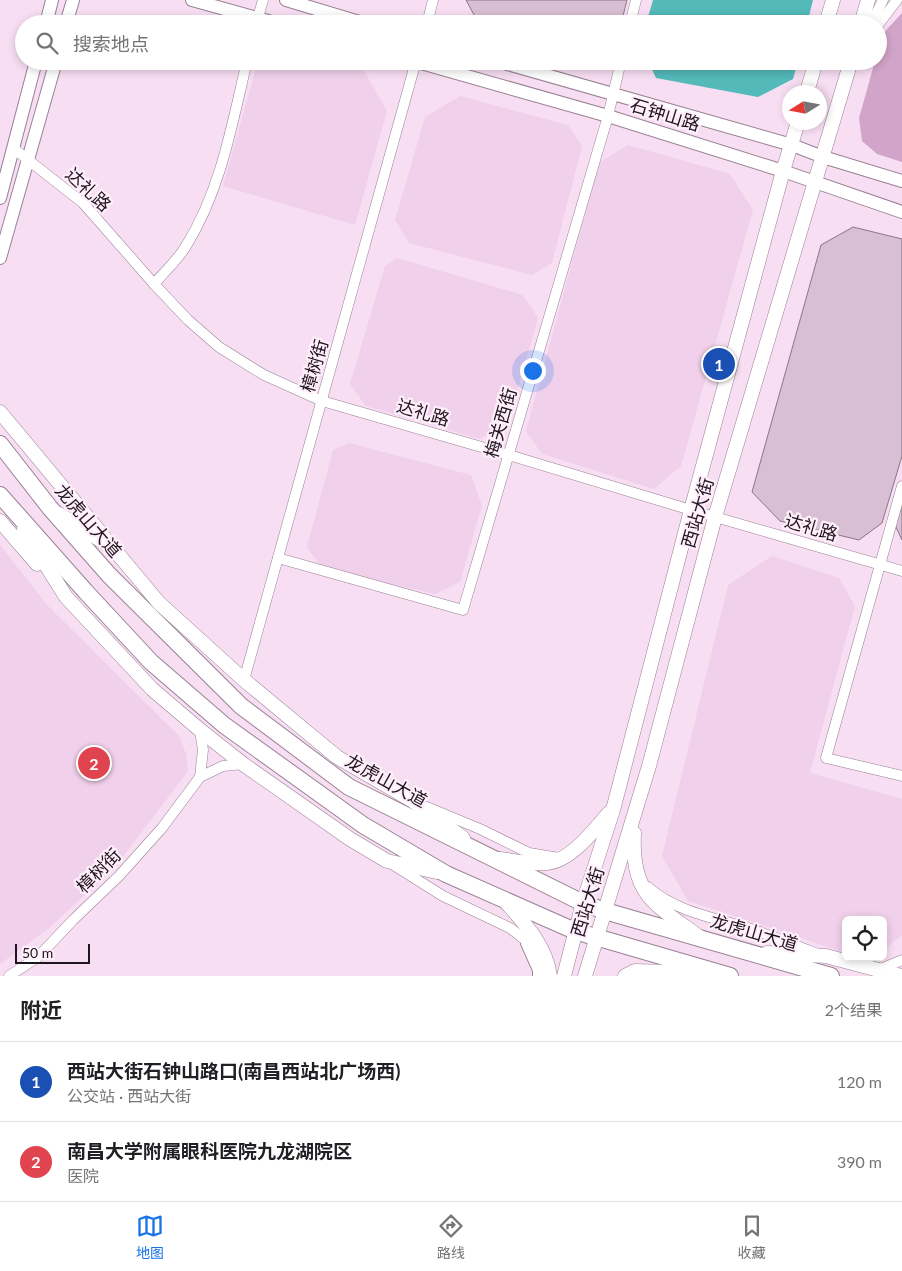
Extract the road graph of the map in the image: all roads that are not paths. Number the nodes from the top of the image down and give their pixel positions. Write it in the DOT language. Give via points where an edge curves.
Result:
graph roads {
  1 [pos="52,0"];
  2 [pos="73,0"];
  3 [pos="192,0"];
  4 [pos="263,0"];
  5 [pos="286,0"];
  6 [pos="433,0"];
  7 [pos="636,0"];
  8 [pos="833,0"];
  9 [pos="868,0"];
  10 [pos="883,0"];
  11 [pos="897,0"];
  12 [pos="48,15"];
  13 [pos="69,15"];
  14 [pos="238,15"];
  15 [pos="259,15"];
  16 [pos="336,15"];
  17 [pos="429,15"];
  18 [pos="632,15"];
  19 [pos="829,15"];
  20 [pos="864,15"];
  21 [pos="876,15"];
  22 [pos="886,15"];
  23 [pos="34,70"];
  24 [pos="53,70"];
  25 [pos="245,70"];
  26 [pos="414,70"];
  27 [pos="447,70"];
  28 [pos="529,70"];
  29 [pos="619,70"];
  30 [pos="813,70"];
  31 [pos="849,70"];
  32 [pos="809,85"];
  33 [pos="613,94"];
  34 [pos="608,116"];
  35 [pos="796,130"];
  36 [pos="792,145"];
  37 [pos="12,148"];
  38 [pos="823,157"];
  39 [pos="27,160"];
  40 [pos="783,171"];
  41 [pos="815,181"];
  42 [pos="902,181"];
  43 [pos="0,198"];
  44 [pos="902,212"];
  45 [pos="0,258"];
  46 [pos="154,284"];
  47 [pos="322,401"];
  48 [pos="0,412"];
  49 [pos="0,444"];
  50 [pos="509,454"];
  51 [pos="902,486"];
  52 [pos="4,500"];
  53 [pos="50,508"];
  54 [pos="691,510"];
  55 [pos="715,517"];
  56 [pos="0,521"];
  57 [pos="113,548"];
  58 [pos="278,558"];
  59 [pos="880,564"];
  60 [pos="902,571"];
  61 [pos="66,597"];
  62 [pos="244,680"];
  63 [pos="200,730"];
  64 [pos="243,764"];
  65 [pos="649,766"];
  66 [pos="902,776"];
  67 [pos="200,777"];
  68 [pos="413,801"];
  69 [pos="613,810"];
  70 [pos="488,857"];
  71 [pos="563,858"];
  72 [pos="387,861"];
  73 [pos="446,874"];
  74 [pos="637,876"];
  75 [pos="505,901"];
  76 [pos="582,903"];
  77 [pos="606,911"];
  78 [pos="575,931"];
  79 [pos="596,937"];
  80 [pos="700,938"];
  81 [pos="527,943"];
  82 [pos="543,952"];
  83 [pos="746,952"];
  84 [pos="826,956"];
  85 [pos="902,960"];
  86 [pos="878,970"];
  87 [pos="727,975"];
  88 [pos="9,976"];
  89 [pos="539,976"];
  90 [pos="550,976"];
  91 [pos="564,976"];
  92 [pos="585,976"];
  93 [pos="625,976"];
  94 [pos="831,976"];
  95 [pos="901,976"];
  1 -- 12 [label="street"];
  2 -- 13 [label="street"];
  3 -- 14 [label="street"];
  4 -- 15 [label="street"];
  5 -- 16 [label="street"];
  6 -- 17 [label="street"];
  7 -- 18 [label="street"];
  8 -- 19 [label="main road"];
  9 -- 20 [label="main road"];
  10 -- 21 [label="street"];
  11 -- 22 [label="street"];
  23 -- 37 [label="street"];
  24 -- 39 [label="street"];
  25 -- 46 [label="street" via="222,166 204,214 185,248"];
  26 -- 47 [label="street, 樟树街"];
  27 -- 34 [label="street, 石钟山路"];
  28 -- 33 [label="street, 石钟山路"];
  29 -- 33 [label="street, 梅关西街"];
  30 -- 32 [label="main road"];
  31 -- 38 [label="main road, 西站大街"];
  33 -- 34 [label="street, 梅关西街"];
  33 -- 36 [label="street, 石钟山路"];
  34 -- 40 [label="street, 石钟山路"];
  34 -- 50 [label="street, 梅关西街"];
  35 -- 36 [label="main road, 西站大街"];
  36 -- 38 [label="street, 石钟山路"];
  36 -- 40 [label="main road, 西站大街"];
  37 -- 39 [label="street, 达礼路"];
  37 -- 43 [label="street"];
  38 -- 41 [label="main road, 西站大街"];
  38 -- 42 [label="street, 石钟山路"];
  39 -- 45 [label="street"];
  39 -- 46 [label="street, 达礼路" via="83,203"];
  40 -- 41 [label="street, 石钟山路"];
  40 -- 54 [label="main road, 西站大街"];
  41 -- 44 [label="street, 石钟山路"];
  41 -- 55 [label="main road, 西站大街"];
  46 -- 47 [label="street, 达礼路" via="219,347 264,375"];
  47 -- 50 [label="street, 达礼路"];
  47 -- 58 [label="street, 樟树街"];
  48 -- 57 [label="main road"];
  49 -- 53 [label="main road, 龙虎山大道"];
  50 -- 54 [label="street, 达礼路"];
  50 -- 58 [label="street, 梅关西街" via="462,610"];
  51 -- 59 [label="street"];
  52 -- 61 [label="main road"];
  52 -- 73 [label="main road" via="151,662 224,726 362,825"];
  53 -- 57 [label="main road"];
  53 -- 70 [label="main road, 龙虎山大道" via="109,575 242,706 349,788"];
  54 -- 55 [label="street, 达礼路"];
  54 -- 69 [label="main road, 西站大街"];
  55 -- 59 [label="street, 达礼路"];
  55 -- 65 [label="main road, 西站大街"];
  56 -- 61 [label="main road"];
  57 -- 62 [label="main road" via="159,603"];
  58 -- 62 [label="street, 樟树街"];
  59 -- 60 [label="street, 达礼路"];
  59 -- 66 [label="street" via="826,758"];
  61 -- 63 [label="main road" via="152,689"];
  62 -- 68 [label="main road" via="337,757"];
  63 -- 64 [label="main road"];
  63 -- 67 [label="street" via="203,750"];
  64 -- 67 [label="street" via="223,766"];
  64 -- 72 [label="main road"];
  65 -- 74 [label="main road" via="633,834"];
  65 -- 77 [label="main road, 西站大街"];
  67 -- 88 [label="street, 樟树街" via="162,828 119,876 38,957"];
  68 -- 70 [label="main road"];
  68 -- 71 [label="street" via="529,853"];
  69 -- 71 [label="main road"];
  69 -- 76 [label="main road, 西站大街"];
  70 -- 71 [label="main road" via="530,863 548,863"];
  70 -- 76 [label="main road, 龙虎山大道"];
  72 -- 73 [label="main road"];
  72 -- 81 [label="street" via="443,896 510,928"];
  73 -- 75 [label="main road"];
  74 -- 80 [label="main road" via="644,891 659,907"];
  74 -- 84 [label="street" via="656,895 679,907"];
  75 -- 78 [label="main road"];
  75 -- 82 [label="main road" via="534,934"];
  76 -- 77 [label="main road, 龙虎山大道"];
  76 -- 78 [label="main road, 西站大街"];
  77 -- 79 [label="main road, 西站大街"];
  77 -- 80 [label="main road, 龙虎山大道"];
  78 -- 79 [label="main road"];
  78 -- 91 [label="main road, 西站大街"];
  79 -- 87 [label="main road"];
  79 -- 92 [label="main road, 西站大街"];
  80 -- 83 [label="main road, 龙虎山大道"];
  81 -- 82 [label="street"];
  81 -- 89 [label="street"];
  82 -- 90 [label="main road"];
  83 -- 84 [label="main road"];
  83 -- 94 [label="main road, 龙虎山大道"];
  84 -- 86 [label="main road"];
  85 -- 86 [label="street"];
  86 -- 95 [label="main road"];
  87 -- 93 [label="main road" via="635,971"];
}
